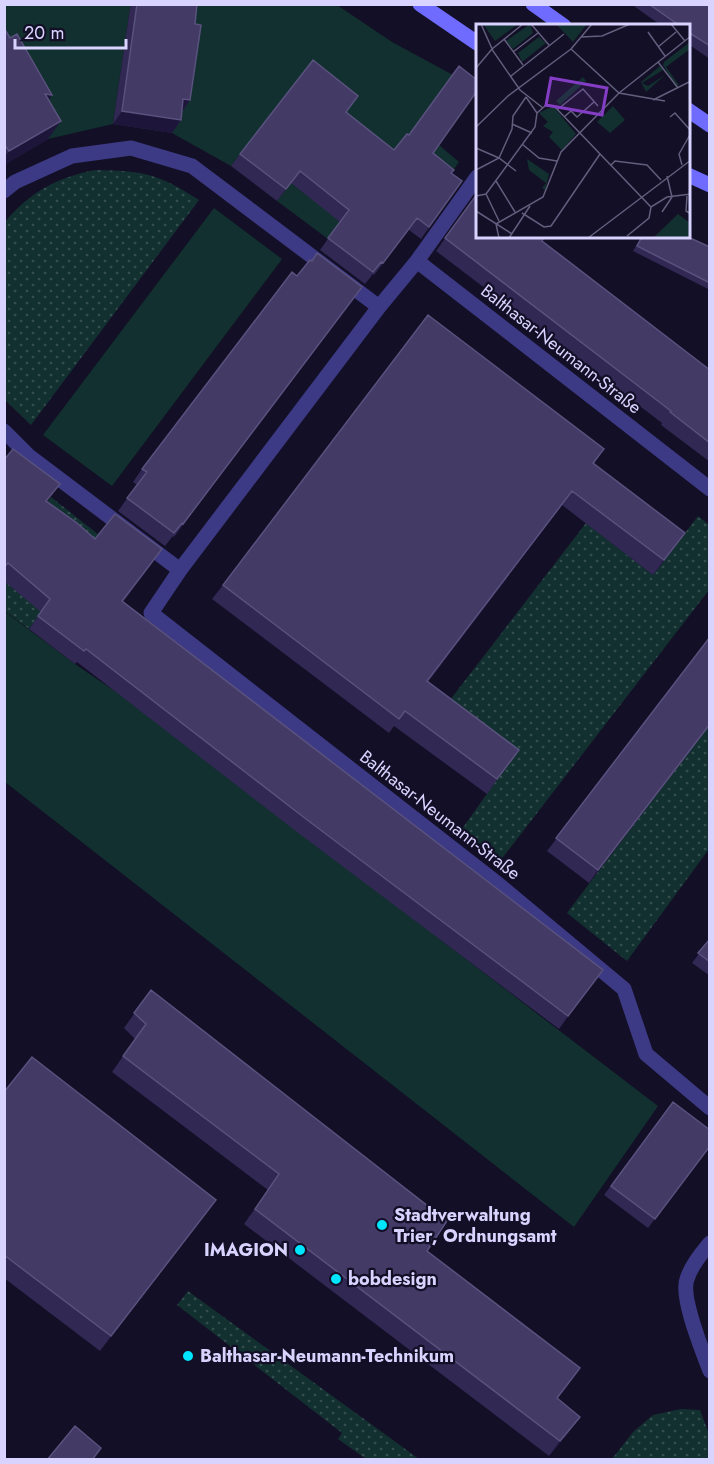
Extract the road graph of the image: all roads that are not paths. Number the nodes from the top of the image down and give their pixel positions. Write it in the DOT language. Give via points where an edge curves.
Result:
graph roads {
  1 [pos="420,4"];
  2 [pos="533,4"];
  3 [pos="561,24"];
  4 [pos="476,42"];
  5 [pos="690,111"];
  6 [pos="710,125"];
  7 [pos="690,176"];
  8 [pos="476,178"];
  9 [pos="710,185"];
  10 [pos="4,191"];
  11 [pos="417,261"];
  12 [pos="379,307"];
  13 [pos="4,431"];
  14 [pos="710,489"];
  15 [pos="180,570"];
  16 [pos="710,1108"];
  17 [pos="710,1243"];
  18 [pos="710,1371"];
  1 -- 4 [label="main road"];
  2 -- 3 [label="main road"];
  5 -- 6 [label="main road"];
  7 -- 9 [label="main road"];
  8 -- 11 [label="street, Balthasar-Neumann-Straße"];
  10 -- 12 [label="street" via="72,156 131,148 192,166"];
  11 -- 12 [label="street, Balthasar-Neumann-Straße"];
  11 -- 14 [label="street, Balthasar-Neumann-Straße"];
  12 -- 15 [label="street, Balthasar-Neumann-Straße"];
  13 -- 15 [label="street" via="29,456"];
  15 -- 16 [label="street, Balthasar-Neumann-Straße" via="151,614 498,884 624,989 646,1054"];
  17 -- 18 [label="street" via="686,1281 687,1304"];
}
